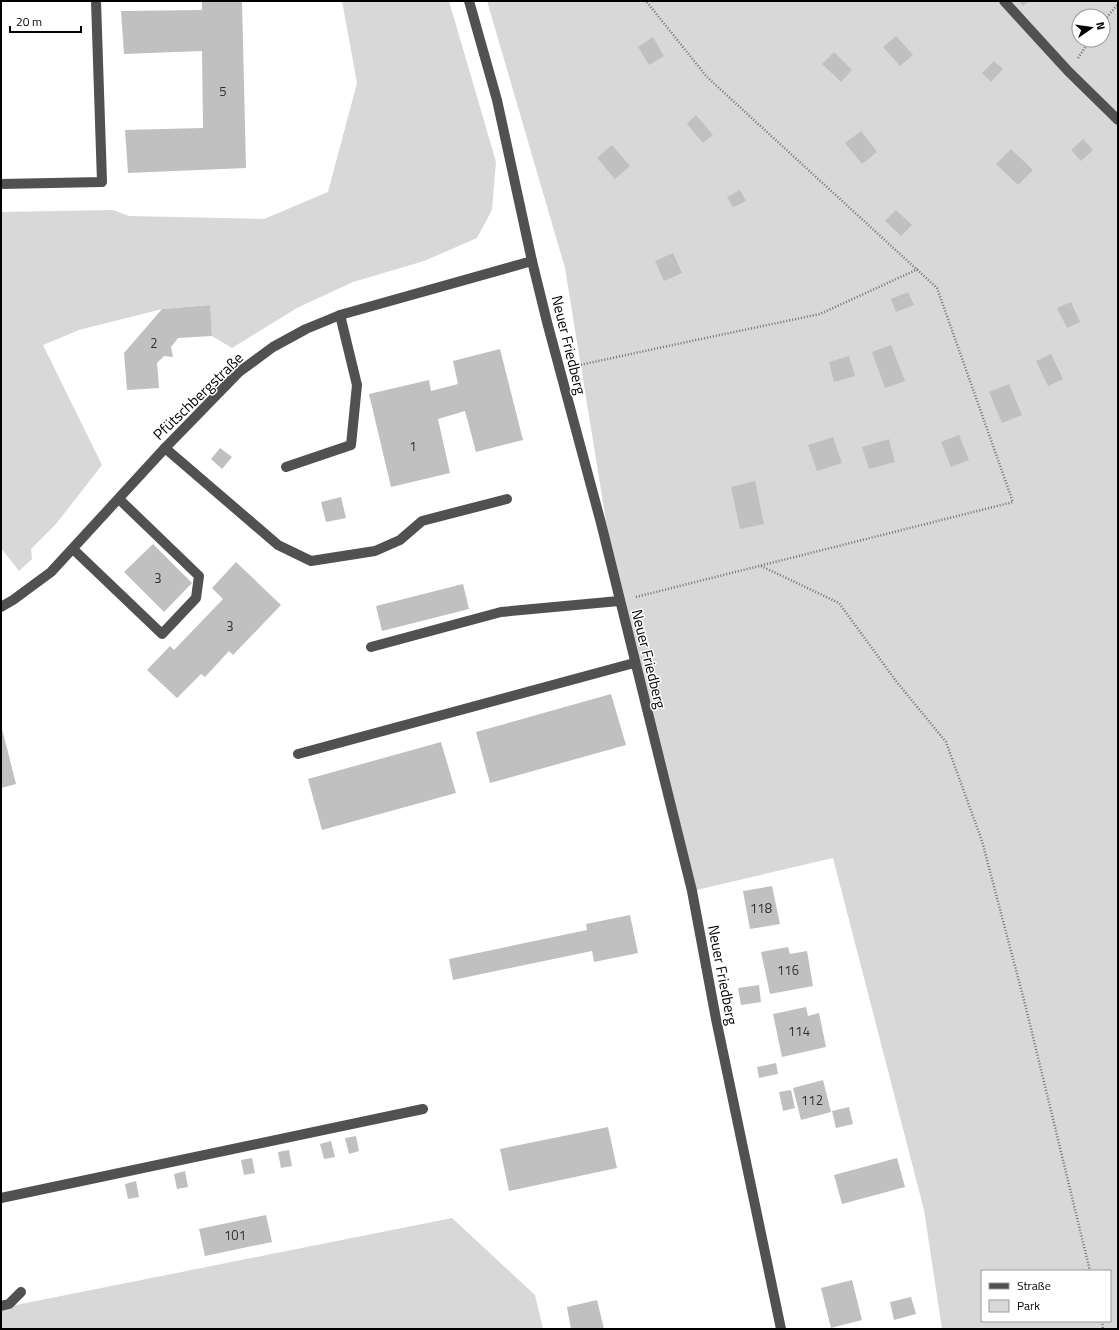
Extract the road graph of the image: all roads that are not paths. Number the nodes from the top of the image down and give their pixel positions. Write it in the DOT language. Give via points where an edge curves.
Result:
graph roads {
  1 [pos="96,1"];
  2 [pos="469,1"];
  3 [pos="1004,1"];
  4 [pos="1118,120"];
  5 [pos="1,184"];
  6 [pos="532,261"];
  7 [pos="340,315"];
  8 [pos="165,448"];
  9 [pos="286,467"];
  10 [pos="507,498"];
  11 [pos="119,499"];
  12 [pos="73,549"];
  13 [pos="619,601"];
  14 [pos="3,602"];
  15 [pos="371,647"];
  16 [pos="634,663"];
  17 [pos="298,754"];
  18 [pos="423,1109"];
  19 [pos="1,1198"];
  20 [pos="21,1292"];
  21 [pos="1,1306"];
  22 [pos="781,1329"];
  1 -- 5 [label="street" via="102,182"];
  2 -- 6 [label="street, Neuer Friedberg" via="497,100"];
  3 -- 4 [label="street" via="1068,71"];
  6 -- 7 [label="street, Pfütschbergstraße"];
  6 -- 13 [label="street, Neuer Friedberg"];
  7 -- 8 [label="street, Pfütschbergstraße" via="306,329 273,347 239,372"];
  7 -- 9 [label="street" via="357,385 351,445"];
  8 -- 10 [label="street" via="278,545 311,561 375,551 400,540 422,521"];
  8 -- 11 [label="street, Pfütschbergstraße"];
  11 -- 12 [label="street, Pfütschbergstraße"];
  11 -- 12 [label="street" via="199,576 196,598 162,634"];
  12 -- 14 [label="street, Pfütschbergstraße" via="51,572"];
  13 -- 15 [label="street" via="501,612"];
  13 -- 16 [label="street, Neuer Friedberg"];
  16 -- 17 [label="street"];
  16 -- 22 [label="street, Neuer Friedberg" via="692,891"];
  18 -- 19 [label="street"];
  20 -- 21 [label="street" via="9,1304"];
}
